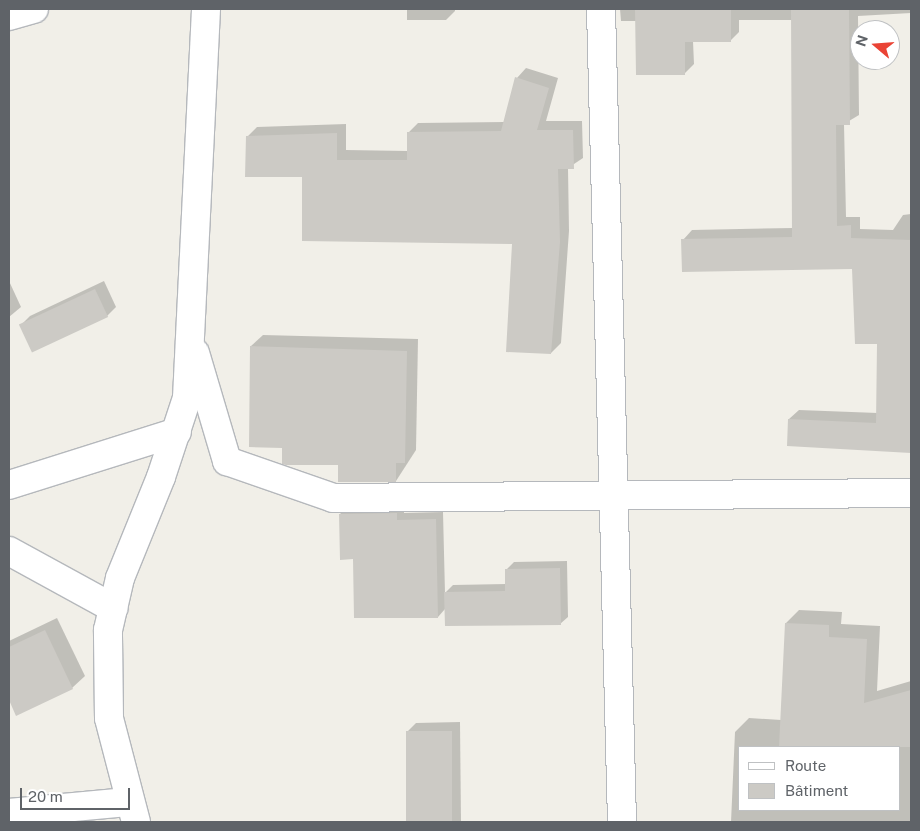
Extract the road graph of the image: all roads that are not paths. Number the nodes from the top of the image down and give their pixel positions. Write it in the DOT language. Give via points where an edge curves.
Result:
graph roads {
  1 [pos="34,9"];
  2 [pos="206,9"];
  3 [pos="601,9"];
  4 [pos="9,16"];
  5 [pos="192,344"];
  6 [pos="177,432"];
  7 [pos="9,485"];
  8 [pos="911,493"];
  9 [pos="615,497"];
  10 [pos="9,551"];
  11 [pos="113,608"];
  12 [pos="132,812"];
  13 [pos="9,813"];
  14 [pos="622,822"];
  1 -- 4 [label="street"];
  2 -- 5 [label="street"];
  3 -- 9 [label="street"];
  5 -- 6 [label="street" via="186,398"];
  5 -- 9 [label="street" via="228,461 289,486 333,498 405,501"];
  6 -- 7 [label="street"];
  6 -- 11 [label="street"];
  8 -- 9 [label="street"];
  9 -- 14 [label="street"];
  10 -- 11 [label="street"];
  11 -- 12 [label="street" via="107,656 109,718"];
  12 -- 13 [label="street"];
}
